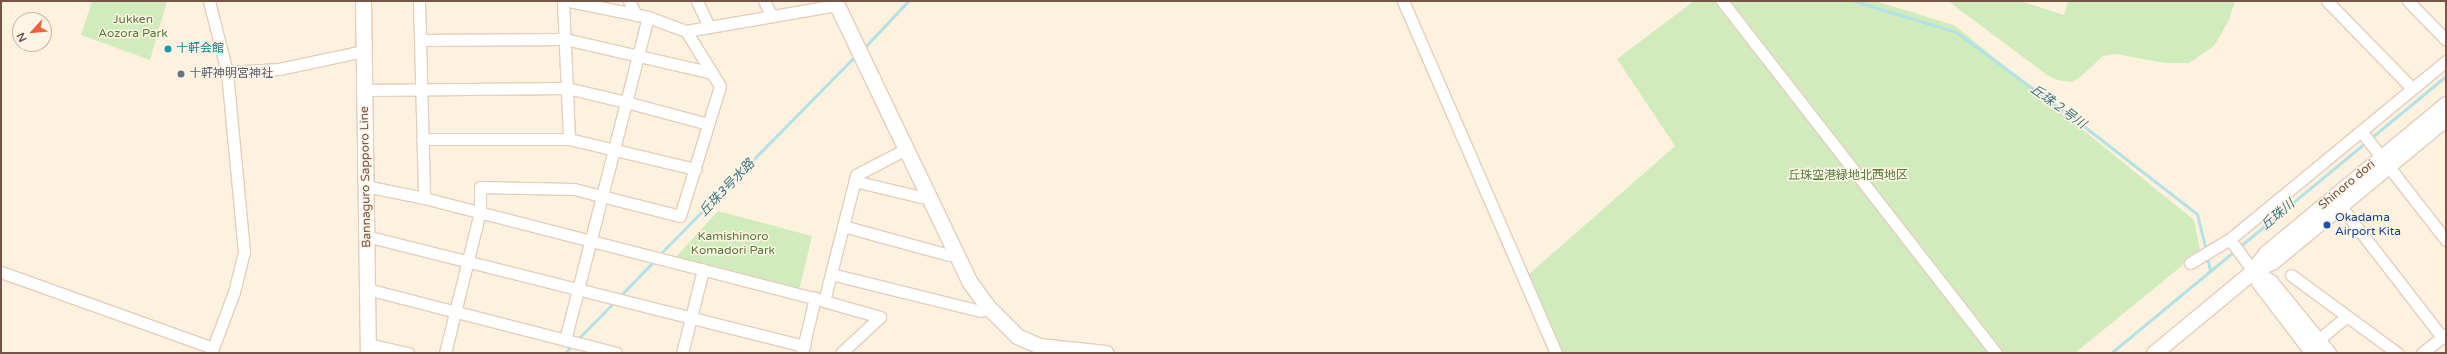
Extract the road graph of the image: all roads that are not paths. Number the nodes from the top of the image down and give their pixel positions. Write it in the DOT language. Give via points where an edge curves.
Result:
graph roads {
  1 [pos="209,1"];
  2 [pos="363,1"];
  3 [pos="419,1"];
  4 [pos="563,1"];
  5 [pos="569,1"];
  6 [pos="629,1"];
  7 [pos="697,1"];
  8 [pos="764,1"];
  9 [pos="1403,1"];
  10 [pos="1722,1"];
  11 [pos="2327,1"];
  12 [pos="2408,1"];
  13 [pos="836,3"];
  14 [pos="636,15"];
  15 [pos="772,16"];
  16 [pos="648,17"];
  17 [pos="709,27"];
  18 [pos="686,31"];
  19 [pos="564,39"];
  20 [pos="420,40"];
  21 [pos="2446,40"];
  22 [pos="364,51"];
  23 [pos="638,56"];
  24 [pos="2446,62"];
  25 [pos="227,72"];
  26 [pos="712,73"];
  27 [pos="566,88"];
  28 [pos="2412,88"];
  29 [pos="364,90"];
  30 [pos="421,90"];
  31 [pos="626,102"];
  32 [pos="2446,104"];
  33 [pos="2446,118"];
  34 [pos="708,124"];
  35 [pos="2365,137"];
  36 [pos="422,139"];
  37 [pos="569,139"];
  38 [pos="614,149"];
  39 [pos="906,149"];
  40 [pos="2385,160"];
  41 [pos="694,169"];
  42 [pos="854,181"];
  43 [pos="365,186"];
  44 [pos="927,194"];
  45 [pos="602,196"];
  46 [pos="424,198"];
  47 [pos="2337,201"];
  48 [pos="480,212"];
  49 [pos="843,226"];
  50 [pos="366,236"];
  51 [pos="2446,240"];
  52 [pos="591,241"];
  53 [pos="2231,241"];
  54 [pos="955,252"];
  55 [pos="468,260"];
  56 [pos="2194,261"];
  57 [pos="703,270"];
  58 [pos="2253,271"];
  59 [pos="1,272"];
  60 [pos="831,274"];
  61 [pos="2291,275"];
  62 [pos="367,289"];
  63 [pos="579,289"];
  64 [pos="820,300"];
  65 [pos="988,307"];
  66 [pos="456,312"];
  67 [pos="2347,316"];
  68 [pos="692,318"];
  69 [pos="2444,335"];
  70 [pos="571,342"];
  71 [pos="2313,347"];
  72 [pos="368,348"];
  73 [pos="803,350"];
  74 [pos="408,353"];
  75 [pos="445,353"];
  76 [pos="616,353"];
  77 [pos="682,353"];
  78 [pos="841,353"];
  79 [pos="1106,353"];
  80 [pos="1556,353"];
  81 [pos="1996,353"];
  82 [pos="2154,353"];
  83 [pos="2328,353"];
  84 [pos="2397,353"];
  85 [pos="2422,353"];
  1 -- 25 [label="street"];
  2 -- 22 [label="street, Bannaguro Sapporo Line"];
  3 -- 20 [label="street"];
  4 -- 19 [label="street"];
  5 -- 14 [label="street"];
  6 -- 14 [label="street"];
  7 -- 17 [label="street"];
  8 -- 15 [label="street"];
  9 -- 80 [label="street"];
  10 -- 81 [label="street"];
  11 -- 28 [label="street"];
  12 -- 21 [label="street"];
  13 -- 15 [label="street"];
  13 -- 39 [label="street"];
  14 -- 16 [label="street"];
  15 -- 17 [label="street"];
  16 -- 18 [label="street"];
  16 -- 23 [label="street"];
  17 -- 18 [label="street"];
  18 -- 26 [label="street"];
  19 -- 20 [label="street"];
  19 -- 23 [label="street"];
  19 -- 27 [label="street"];
  20 -- 30 [label="street"];
  22 -- 25 [label="street" via="279,69"];
  22 -- 29 [label="street, Bannaguro Sapporo Line"];
  23 -- 26 [label="street"];
  23 -- 31 [label="street"];
  24 -- 28 [label="street"];
  25 -- 59 [label="street" via="244,252 234,292 213,348"];
  26 -- 34 [label="street" via="720,86"];
  27 -- 30 [label="street"];
  27 -- 31 [label="street"];
  27 -- 37 [label="street"];
  28 -- 35 [label="street"];
  29 -- 30 [label="street"];
  29 -- 43 [label="street, Bannaguro Sapporo Line"];
  30 -- 36 [label="street"];
  31 -- 34 [label="street"];
  31 -- 38 [label="street"];
  32 -- 40 [label="street, Shinoro dori"];
  33 -- 40 [label="street, Shinoro dori"];
  34 -- 41 [label="street"];
  35 -- 40 [label="street"];
  35 -- 53 [label="street"];
  36 -- 37 [label="street"];
  36 -- 46 [label="street"];
  37 -- 38 [label="street"];
  38 -- 41 [label="street"];
  38 -- 45 [label="street"];
  39 -- 42 [label="street" via="856,175"];
  39 -- 44 [label="street"];
  40 -- 47 [label="street, Shinoro dori"];
  40 -- 51 [label="street"];
  41 -- 45 [label="street" via="680,216"];
  42 -- 44 [label="street" via="921,197"];
  42 -- 49 [label="street"];
  43 -- 46 [label="street"];
  43 -- 50 [label="street, Bannaguro Sapporo Line"];
  44 -- 54 [label="street"];
  45 -- 48 [label="street" via="574,189 480,187"];
  45 -- 52 [label="street"];
  46 -- 48 [label="street"];
  47 -- 58 [label="street, Shinoro dori" via="2266,253"];
  47 -- 69 [label="street"];
  48 -- 52 [label="street"];
  48 -- 55 [label="street"];
  49 -- 54 [label="street" via="949,255"];
  49 -- 60 [label="street"];
  50 -- 55 [label="street"];
  50 -- 62 [label="street, Bannaguro Sapporo Line"];
  52 -- 57 [label="street"];
  52 -- 63 [label="street"];
  53 -- 56 [label="street"];
  53 -- 58 [label="street"];
  54 -- 65 [label="street" via="969,281"];
  55 -- 63 [label="street"];
  55 -- 66 [label="street"];
  57 -- 64 [label="street"];
  57 -- 68 [label="street"];
  58 -- 71 [label="street" via="2263,289"];
  58 -- 82 [label="street, Shinoro dori"];
  60 -- 64 [label="street"];
  60 -- 65 [label="street" via="981,312"];
  61 -- 67 [label="street"];
  62 -- 66 [label="street"];
  62 -- 72 [label="street, Bannaguro Sapporo Line"];
  63 -- 68 [label="street"];
  63 -- 70 [label="street"];
  64 -- 73 [label="street"];
  64 -- 78 [label="street" via="880,317"];
  65 -- 79 [label="street" via="1017,336 1039,346"];
  66 -- 70 [label="street"];
  66 -- 75 [label="street"];
  67 -- 71 [label="street"];
  67 -- 84 [label="street"];
  68 -- 73 [label="street"];
  68 -- 77 [label="street"];
  69 -- 85 [label="street"];
  70 -- 76 [label="street"];
  71 -- 83 [label="street"];
  72 -- 74 [label="street"];
}
